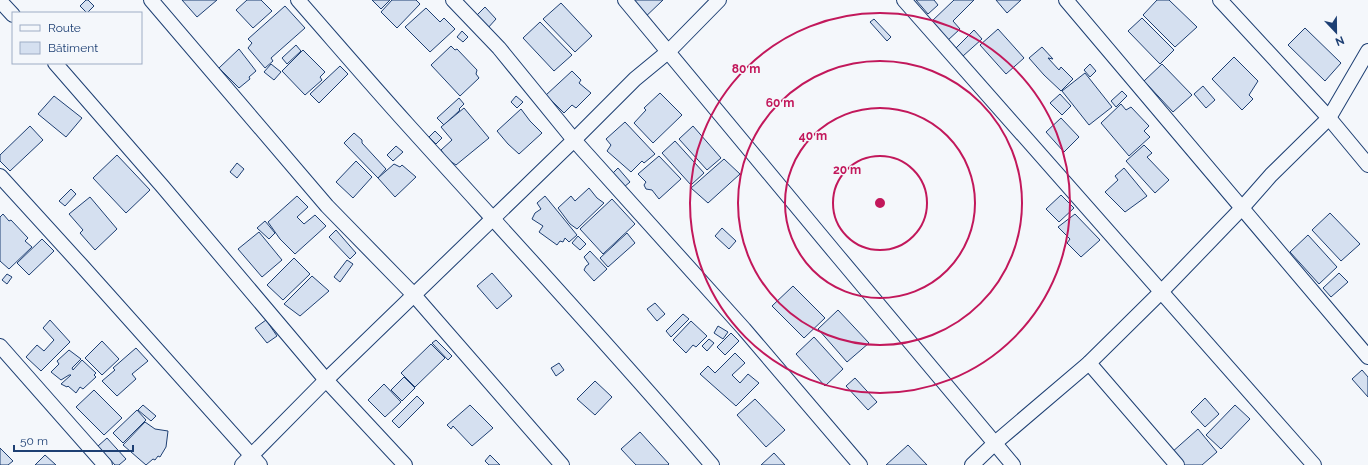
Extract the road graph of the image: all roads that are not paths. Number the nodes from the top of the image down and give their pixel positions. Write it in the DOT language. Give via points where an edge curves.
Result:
graph roads {
  1 [pos="0,0"];
  2 [pos="151,0"];
  3 [pos="298,0"];
  4 [pos="453,0"];
  5 [pos="625,0"];
  6 [pos="719,0"];
  7 [pos="904,0"];
  8 [pos="1066,0"];
  9 [pos="1220,0"];
  10 [pos="12,14"];
  11 [pos="669,51"];
  12 [pos="1368,51"];
  13 [pos="56,64"];
  14 [pos="1329,118"];
  15 [pos="574,140"];
  16 [pos="1368,165"];
  17 [pos="0,176"];
  18 [pos="1242,208"];
  19 [pos="494,218"];
  20 [pos="1161,292"];
  21 [pos="414,295"];
  22 [pos="0,346"];
  23 [pos="1368,357"];
  24 [pos="1089,363"];
  25 [pos="326,380"];
  26 [pos="995,443"];
  27 [pos="251,462"];
  28 [pos="105,465"];
  29 [pos="405,465"];
  30 [pos="562,465"];
  31 [pos="712,465"];
  32 [pos="860,465"];
  33 [pos="972,465"];
  34 [pos="1013,465"];
  35 [pos="1177,465"];
  36 [pos="1314,465"];
  1 -- 10 [label="street"];
  2 -- 21 [label="street" via="328,206"];
  3 -- 19 [label="street"];
  4 -- 15 [label="street" via="499,48"];
  5 -- 11 [label="street"];
  6 -- 11 [label="street"];
  7 -- 20 [label="street"];
  8 -- 18 [label="street"];
  9 -- 14 [label="street"];
  11 -- 15 [label="street" via="635,79"];
  11 -- 26 [label="street"];
  12 -- 14 [label="street"];
  13 -- 25 [label="street"];
  14 -- 16 [label="street"];
  14 -- 18 [label="street" via="1271,175"];
  15 -- 19 [label="street"];
  15 -- 32 [label="street" via="744,329"];
  17 -- 27 [label="street" via="82,266"];
  18 -- 20 [label="street"];
  18 -- 23 [label="street"];
  19 -- 21 [label="street"];
  19 -- 31 [label="street"];
  20 -- 24 [label="street"];
  20 -- 36 [label="street"];
  21 -- 25 [label="street"];
  21 -- 30 [label="street"];
  22 -- 28 [label="street"];
  24 -- 26 [label="street"];
  24 -- 35 [label="street"];
  25 -- 27 [label="street"];
  25 -- 29 [label="street"];
  26 -- 33 [label="street"];
  26 -- 34 [label="street"];
}
